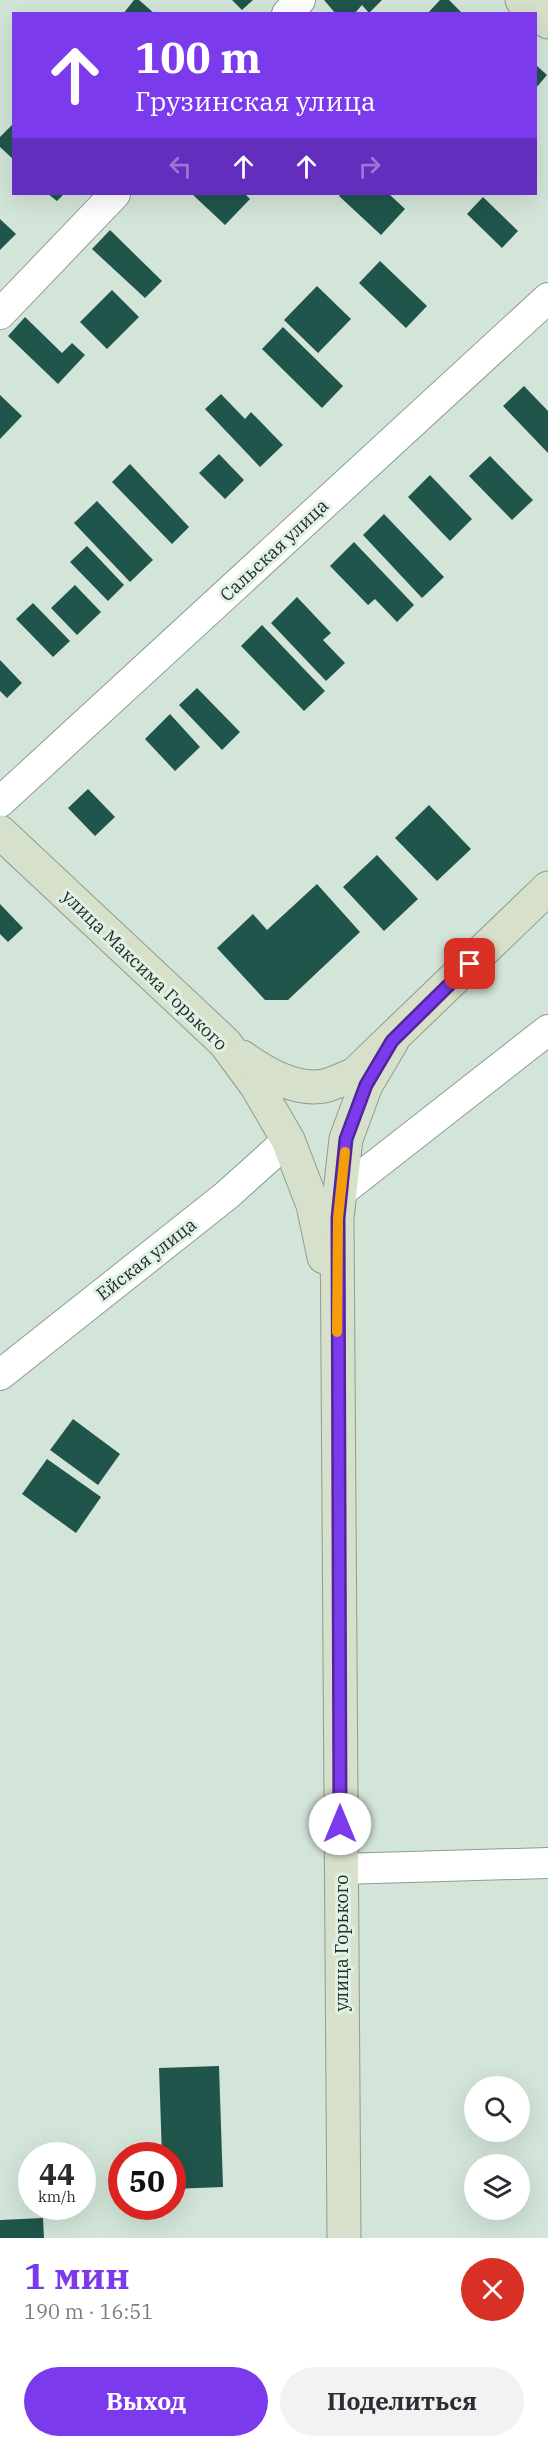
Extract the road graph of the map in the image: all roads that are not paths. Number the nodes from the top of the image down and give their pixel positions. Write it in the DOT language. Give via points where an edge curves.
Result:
graph roads {
  1 [pos="300,0"];
  2 [pos="522,0"];
  3 [pos="289,12"];
  4 [pos="536,12"];
  5 [pos="114,195"];
  6 [pos="548,298"];
  7 [pos="0,314"];
  8 [pos="0,802"];
  9 [pos="0,832"];
  10 [pos="548,888"];
  11 [pos="548,1030"];
  12 [pos="392,1041"];
  13 [pos="225,1042"];
  14 [pos="288,1140"];
  15 [pos="340,1192"];
  16 [pos="337,1361"];
  17 [pos="0,1375"];
  18 [pos="548,1863"];
  19 [pos="340,1869"];
  20 [pos="344,2238"];
  1 -- 3 [label="street"];
  2 -- 4 [label="main road"];
  5 -- 7 [label="street"];
  6 -- 8 [label="street, Сальская улица"];
  9 -- 13 [label="main road, улица Максима Горького"];
  10 -- 12 [label="main road"];
  11 -- 15 [label="street"];
  12 -- 13 [label="main road" via="355,1074 323,1086 290,1084 260,1071"];
  12 -- 15 [label="main road" via="366,1085 346,1139"];
  13 -- 14 [label="main road, улица Максима Горького"];
  14 -- 16 [label="main road, улица Максима Горького" via="313,1205"];
  14 -- 17 [label="street, Ейская улица" via="227,1195"];
  15 -- 16 [label="main road"];
  16 -- 19 [label="main road, улица Горького"];
  18 -- 19 [label="street"];
  19 -- 20 [label="main road, улица Горького"];
}
